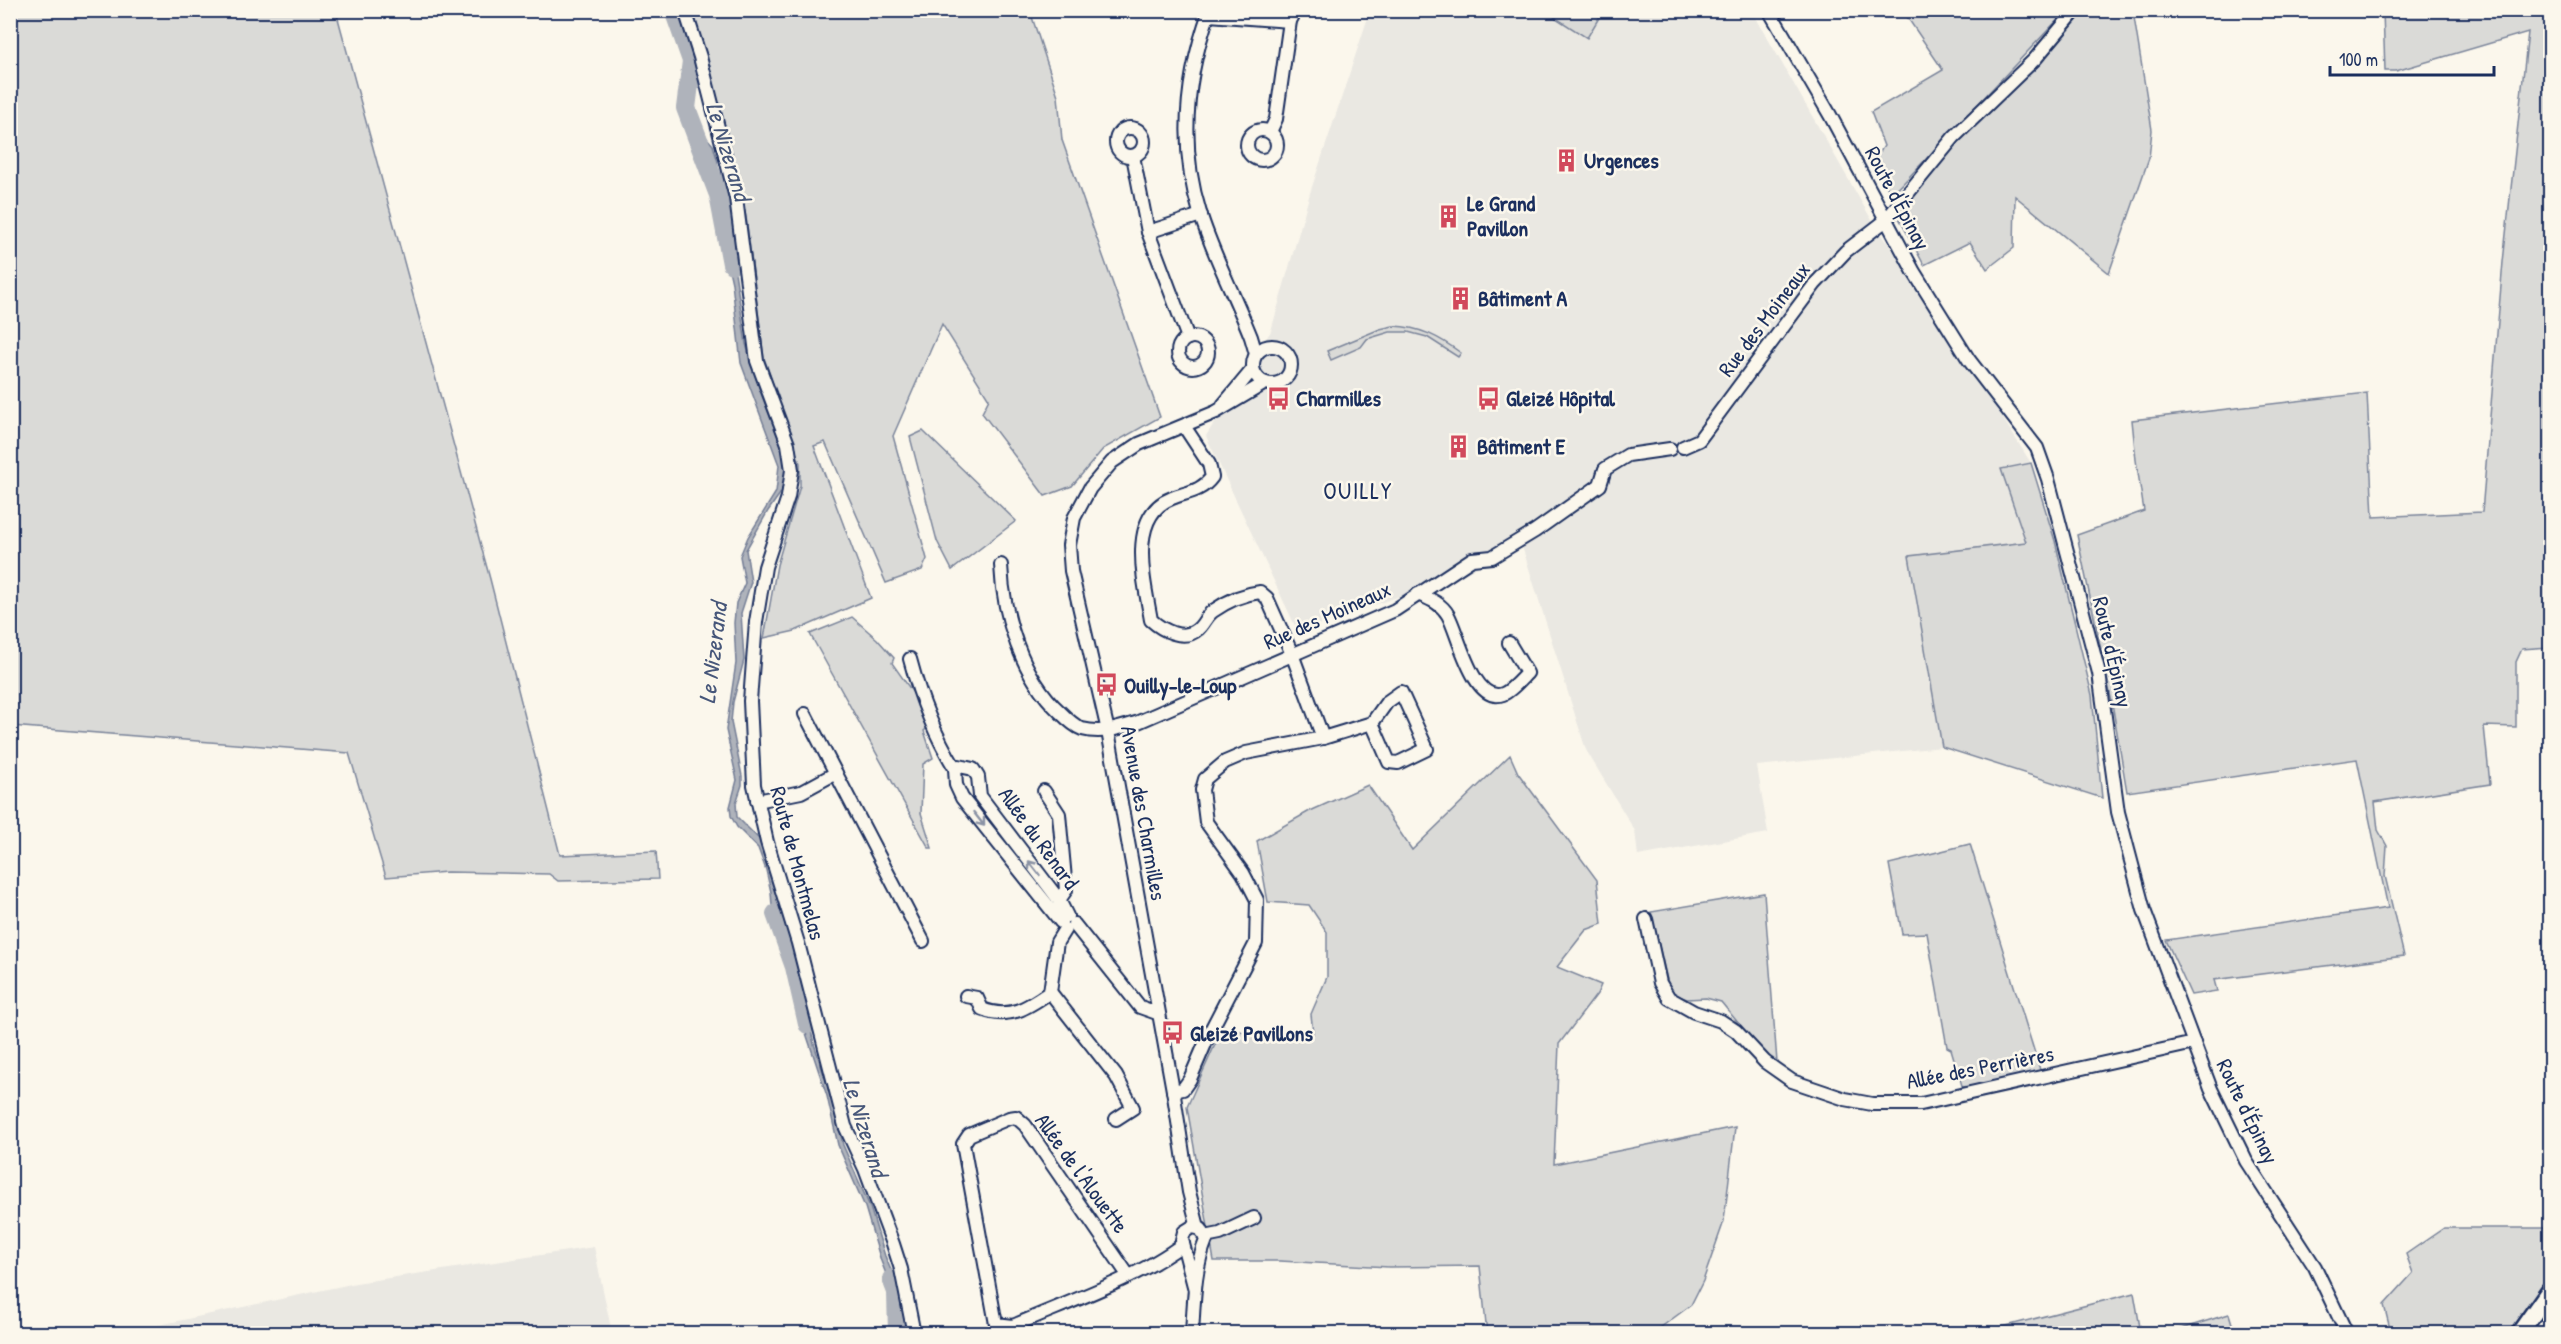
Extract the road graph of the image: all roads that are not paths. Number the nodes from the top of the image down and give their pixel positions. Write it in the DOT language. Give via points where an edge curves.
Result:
graph roads {
  1 [pos="685,10"];
  2 [pos="1769,10"];
  3 [pos="2076,10"];
  4 [pos="1210,13"];
  5 [pos="1293,16"];
  6 [pos="1270,132"];
  7 [pos="1133,156"];
  8 [pos="1201,215"];
  9 [pos="1885,221"];
  10 [pos="1148,232"];
  11 [pos="1238,302"];
  12 [pos="1188,338"];
  13 [pos="1267,346"];
  14 [pos="1256,354"];
  15 [pos="1253,369"];
  16 [pos="1265,383"];
  17 [pos="1216,412"];
  18 [pos="1184,426"];
  19 [pos="1001,565"];
  20 [pos="1418,594"];
  21 [pos="1509,643"];
  22 [pos="1292,654"];
  23 [pos="910,659"];
  24 [pos="805,714"];
  25 [pos="1372,723"];
  26 [pos="1108,731"];
  27 [pos="1323,738"];
  28 [pos="955,768"];
  29 [pos="836,773"];
  30 [pos="1044,791"];
  31 [pos="757,801"];
  32 [pos="1059,900"];
  33 [pos="1646,919"];
  34 [pos="1067,923"];
  35 [pos="923,941"];
  36 [pos="1050,992"];
  37 [pos="966,996"];
  38 [pos="1157,1013"];
  39 [pos="2194,1043"];
  40 [pos="1173,1091"];
  41 [pos="1116,1119"];
  42 [pos="1254,1218"];
  43 [pos="1198,1235"];
  44 [pos="1185,1245"];
  45 [pos="1128,1275"];
  46 [pos="1195,1290"];
  47 [pos="2550,1290"];
  48 [pos="914,1334"];
  49 [pos="1192,1334"];
  50 [pos="2347,1334"];
  51 [pos="2519,1334"];
  1 -- 31 [label="street, Route de Montmelas" via="741,219 751,324 760,372 788,444 792,470 788,497 765,567 756,622 750,701"];
  2 -- 9 [label="street, Route d'Épinay"];
  3 -- 9 [label="street, Rue des Moineaux" via="2035,59 1954,137"];
  4 -- 5 [label="street"];
  4 -- 8 [label="street" via="1192,70 1186,124"];
  5 -- 6 [label="street" via="1276,119"];
  7 -- 10 [label="street"];
  8 -- 10 [label="street"];
  8 -- 11 [label="street"];
  9 -- 20 [label="street, Rue des Moineaux" via="1846,250 1815,284 1699,440 1676,448 1628,455 1605,470 1600,485 1535,531 1492,557 1472,559"];
  9 -- 39 [label="street, Route d'Épinay" via="1969,360 2037,448 2099,673 2118,812 2128,855 2144,910"];
  10 -- 12 [label="street"];
  11 -- 13 [label="street"];
  11 -- 14 [label="street"];
  13 -- 14 [label="street"];
  13 -- 16 [label="street" via="1285,350 1292,365 1284,381 1275,385"];
  14 -- 15 [label="street"];
  15 -- 16 [label="street"];
  15 -- 17 [label="street, Avenue des Charmilles"];
  16 -- 17 [label="street, Avenue des Charmilles"];
  17 -- 18 [label="street, Avenue des Charmilles"];
  18 -- 22 [label="street" via="1209,464 1212,477 1200,489 1171,498 1147,518 1141,538 1152,620 1163,631 1182,634 1197,630 1213,611 1246,594 1260,592 1267,598"];
  18 -- 26 [label="street, Avenue des Charmilles" via="1139,444 1112,462 1090,488 1074,518 1069,544 1071,571"];
  19 -- 26 [label="street" via="1012,626 1034,679 1050,703 1080,728"];
  20 -- 21 [label="street" via="1438,603 1448,615 1481,688 1492,695 1503,694 1527,673"];
  20 -- 22 [label="street, Rue des Moineaux" via="1395,610"];
  22 -- 26 [label="street, Rue des Moineaux" via="1136,723"];
  22 -- 27 [label="street"];
  23 -- 28 [label="street, Allée du Renard" via="940,744"];
  24 -- 29 [label="street"];
  25 -- 25 [label="street" via="1387,702 1401,692 1427,749 1398,763 1389,762"];
  25 -- 27 [label="street"];
  26 -- 38 [label="street, Avenue des Charmilles"];
  27 -- 40 [label="street" via="1246,753 1225,762 1205,780 1202,790 1206,822 1243,873 1257,900 1256,943 1190,1079 1183,1089"];
  32 -- 28 [label="street, Allée du Renard, one-way" via="980,796 973,769"];
  28 -- 34 [label="street, Allée du Renard, one-way" via="962,798"];
  29 -- 31 [label="street" via="801,792"];
  29 -- 35 [label="street"];
  30 -- 32 [label="street" via="1059,813 1066,890"];
  31 -- 48 [label="street, Route de Montmelas" via="845,1126 893,1244"];
  32 -- 34 [label="street, Allée du Renard"];
  33 -- 39 [label="street, Allée des Perrières" via="1660,983 1669,999 1736,1031 1765,1062 1792,1081 1845,1099 1872,1104 1921,1104"];
  34 -- 36 [label="street" via="1057,942"];
  34 -- 38 [label="street, Allée du Renard" via="1140,1007"];
  36 -- 37 [label="street" via="1026,1007 998,1015 982,1009 977,998"];
  36 -- 41 [label="street" via="1136,1107"];
  38 -- 40 [label="street, Avenue des Charmilles"];
  39 -- 50 [label="street, Route d'Épinay" via="2246,1161 2315,1267"];
  40 -- 43 [label="street, Avenue des Charmilles"];
  42 -- 43 [label="street" via="1220,1234"];
  43 -- 44 [label="street" via="1192,1250"];
  43 -- 44 [label="street" via="1182,1236"];
  43 -- 46 [label="street, Avenue des Charmilles"];
  44 -- 45 [label="street"];
  44 -- 46 [label="street, Avenue des Charmilles"];
  45 -- 45 [label="street, Allée de l'Alouette" via="1013,1326 996,1324 963,1144 969,1136 1009,1118 1025,1125"];
  46 -- 49 [label="street, Avenue des Charmilles"];
  47 -- 51 [label="main road"];
}
